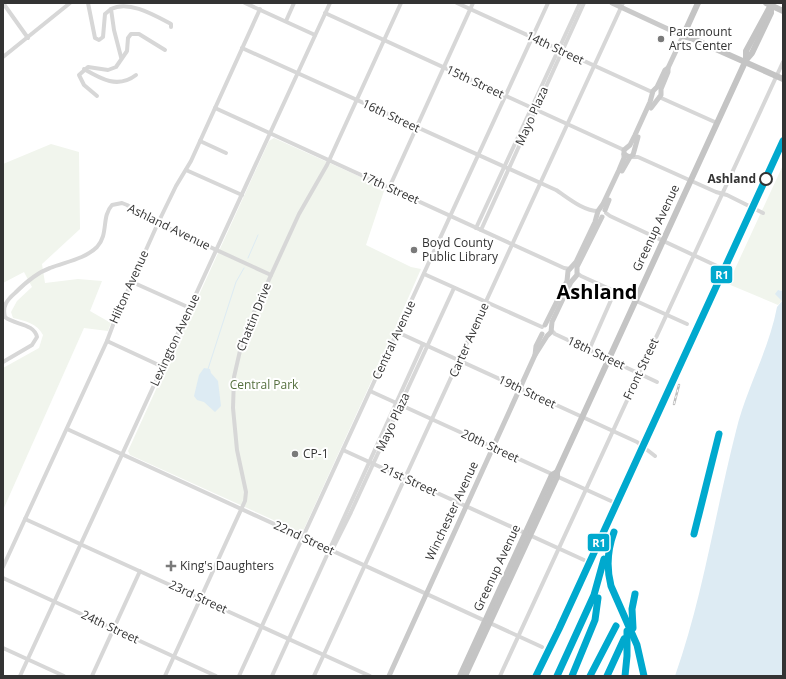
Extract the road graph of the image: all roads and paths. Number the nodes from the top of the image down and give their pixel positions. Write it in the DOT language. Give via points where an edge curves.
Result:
graph roads {
  1 [pos="70,3"];
  2 [pos="88,3"];
  3 [pos="245,3"];
  4 [pos="294,3"];
  5 [pos="330,3"];
  6 [pos="401,3"];
  7 [pos="457,3"];
  8 [pos="473,3"];
  9 [pos="548,3"];
  10 [pos="580,3"];
  11 [pos="584,3"];
  12 [pos="612,3"];
  13 [pos="698,3"];
  14 [pos="3,4"];
  15 [pos="770,4"];
  16 [pos="622,5"];
  17 [pos="111,9"];
  18 [pos="260,9"];
  19 [pos="471,9"];
  20 [pos="783,11"];
  21 [pos="325,13"];
  22 [pos="286,22"];
  23 [pos="171,27"];
  24 [pos="315,35"];
  25 [pos="683,36"];
  26 [pos="28,38"];
  27 [pos="532,38"];
  28 [pos="384,40"];
  29 [pos="242,48"];
  30 [pos="3,50"];
  31 [pos="165,50"];
  32 [pos="560,50"];
  33 [pos="4,56"];
  34 [pos="121,57"];
  35 [pos="783,62"];
  36 [pos="594,66"];
  37 [pos="444,67"];
  38 [pos="668,68"];
  39 [pos="84,69"];
  40 [pos="298,73"];
  41 [pos="136,75"];
  42 [pos="783,79"];
  43 [pos="653,92"];
  44 [pos="97,96"];
  45 [pos="505,96"];
  46 [pos="661,96"];
  47 [pos="356,100"];
  48 [pos="215,108"];
  49 [pos="533,109"];
  50 [pos="717,123"];
  51 [pos="568,125"];
  52 [pos="416,128"];
  53 [pos="271,134"];
  54 [pos="200,141"];
  55 [pos="625,150"];
  56 [pos="226,153"];
  57 [pos="633,154"];
  58 [pos="478,156"];
  59 [pos="329,160"];
  60 [pos="504,167"];
  61 [pos="508,169"];
  62 [pos="186,170"];
  63 [pos="691,180"];
  64 [pos="541,183"];
  65 [pos="389,188"];
  66 [pos="722,193"];
  67 [pos="242,195"];
  68 [pos="603,213"];
  69 [pos="763,213"];
  70 [pos="451,216"];
  71 [pos="158,223"];
  72 [pos="478,229"];
  73 [pos="663,240"];
  74 [pos="512,244"];
  75 [pos="217,250"];
  76 [pos="693,256"];
  77 [pos="719,267"];
  78 [pos="574,273"];
  79 [pos="424,274"];
  80 [pos="271,275"];
  81 [pos="132,282"];
  82 [pos="454,288"];
  83 [pos="615,291"];
  84 [pos="635,301"];
  85 [pos="486,302"];
  86 [pos="190,308"];
  87 [pos="666,315"];
  88 [pos="688,324"];
  89 [pos="546,330"];
  90 [pos="397,332"];
  91 [pos="107,341"];
  92 [pos="423,344"];
  93 [pos="428,346"];
  94 [pos="588,350"];
  95 [pos="609,359"];
  96 [pos="459,361"];
  97 [pos="3,362"];
  98 [pos="163,367"];
  99 [pos="639,374"];
  100 [pos="657,382"];
  101 [pos="520,389"];
  102 [pos="370,391"];
  103 [pos="396,403"];
  104 [pos="401,405"];
  105 [pos="582,417"];
  106 [pos="433,419"];
  107 [pos="67,429"];
  108 [pos="612,431"];
  109 [pos="493,448"];
  110 [pos="344,450"];
  111 [pos="123,455"];
  112 [pos="655,456"];
  113 [pos="369,461"];
  114 [pos="374,464"];
  115 [pos="555,475"];
  116 [pos="405,478"];
  117 [pos="585,490"];
  118 [pos="611,501"];
  119 [pos="466,506"];
  120 [pos="241,509"];
  121 [pos="25,518"];
  122 [pos="528,535"];
  123 [pos="303,537"];
  124 [pos="81,544"];
  125 [pos="558,549"];
  126 [pos="330,552"];
  127 [pos="584,560"];
  128 [pos="364,566"];
  129 [pos="3,567"];
  130 [pos="140,571"];
  131 [pos="3,578"];
  132 [pos="426,594"];
  133 [pos="200,598"];
  134 [pos="54,602"];
  135 [pos="488,622"];
  136 [pos="262,627"];
  137 [pos="114,629"];
  138 [pos="518,636"];
  139 [pos="290,640"];
  140 [pos="542,647"];
  141 [pos="3,648"];
  142 [pos="324,655"];
  143 [pos="174,656"];
  144 [pos="28,660"];
  145 [pos="20,676"];
  146 [pos="64,676"];
  147 [pos="92,676"];
  148 [pos="165,676"];
  149 [pos="216,676"];
  150 [pos="239,676"];
  151 [pos="272,676"];
  152 [pos="314,676"];
  153 [pos="370,676"];
  154 [pos="388,676"];
  155 [pos="460,676"];
  156 [pos="465,676"];
  157 [pos="500,676"];
  1 -- 26 [label="street"];
  2 -- 17 [label="street" via="95,38 99,40 103,37 105,14"];
  3 -- 18 [label="street"];
  4 -- 22 [label="street"];
  5 -- 21 [label="street, Lexington Avenue"];
  6 -- 28 [label="street, Chattin Drive"];
  7 -- 19 [label="street, 14th Street"];
  8 -- 19 [label="street"];
  9 -- 27 [label="street, Central Avenue"];
  10 -- 32 [label="street, Mayo Plaza"];
  11 -- 32 [label="street, Mayo Plaza"];
  12 -- 16 [label="main road"];
  13 -- 25 [label="highway, Winchester Avenue"];
  14 -- 26 [label="street"];
  15 -- 20 [label="highway, bridge"];
  15 -- 50 [label="highway, Greenup Avenue" via="771,13"];
  16 -- 25 [label="main road"];
  16 -- 36 [label="street, Carter Avenue"];
  17 -- 23 [label="street" via="118,5 132,7 162,19 171,24"];
  17 -- 34 [label="street"];
  18 -- 22 [label="street"];
  18 -- 29 [label="street, Hilton Avenue"];
  19 -- 27 [label="street, 14th Street"];
  19 -- 37 [label="street"];
  21 -- 24 [label="street, Lexington Avenue"];
  21 -- 28 [label="street, 15th Street"];
  22 -- 24 [label="street"];
  24 -- 40 [label="street, Lexington Avenue"];
  25 -- 38 [label="main road, Winchester Avenue"];
  25 -- 42 [label="highway, bridge"];
  26 -- 33 [label="street"];
  27 -- 32 [label="street, 14th Street"];
  27 -- 45 [label="street, Central Avenue"];
  28 -- 37 [label="street, 15th Street"];
  28 -- 47 [label="street, Chattin Drive"];
  29 -- 40 [label="street, 16th Street"];
  29 -- 48 [label="street, Hilton Avenue"];
  30 -- 33 [label="street"];
  31 -- 34 [label="street" via="134,33 128,38 127,51"];
  32 -- 36 [label="street, 14th Street"];
  32 -- 49 [label="street, Mayo Plaza"];
  34 -- 39 [label="street" via="114,68"];
  35 -- 66 [label="street, Front Street"];
  36 -- 43 [label="street, 14th Street"];
  36 -- 51 [label="street, Carter Avenue"];
  37 -- 45 [label="street, 15th Street"];
  37 -- 52 [label="street"];
  38 -- 43 [label="main road, Winchester Avenue"];
  38 -- 46 [label="main road, Winchester Avenue"];
  39 -- 41 [label="street" via="110,83 123,82"];
  39 -- 44 [label="street" via="79,79"];
  40 -- 47 [label="street, 16th Street"];
  40 -- 53 [label="street, Lexington Avenue"];
  43 -- 46 [label="main road"];
  43 -- 46 [label="main road"];
  43 -- 55 [label="main road, Winchester Avenue" via="635,135"];
  45 -- 49 [label="street, 15th Street"];
  45 -- 58 [label="street, Central Avenue"];
  46 -- 50 [label="street"];
  46 -- 57 [label="main road, Winchester Avenue" via="642,126"];
  47 -- 52 [label="street, 16th Street"];
  47 -- 59 [label="street, Chattin Drive"];
  48 -- 53 [label="street, 17th Street"];
  48 -- 54 [label="street, Hilton Avenue"];
  49 -- 51 [label="street, 15th Street"];
  49 -- 60 [label="street, Mayo Plaza"];
  49 -- 61 [label="street, Mayo Plaza"];
  50 -- 63 [label="highway, Greenup Avenue"];
  51 -- 55 [label="street, 15th Street"];
  51 -- 64 [label="street, Carter Avenue"];
  52 -- 58 [label="street, 16th Street"];
  52 -- 65 [label="street"];
  53 -- 59 [label="street, 17th Street"];
  53 -- 67 [label="street, Lexington Avenue"];
  54 -- 56 [label="street"];
  54 -- 62 [label="street, Hilton Avenue"];
  55 -- 57 [label="main road"];
  55 -- 57 [label="main road"];
  55 -- 68 [label="main road, Winchester Avenue"];
  57 -- 63 [label="street"];
  57 -- 68 [label="main road, Winchester Avenue" via="626,162"];
  58 -- 60 [label="street, 16th Street"];
  58 -- 70 [label="street, Central Avenue"];
  59 -- 65 [label="street, 17th Street"];
  59 -- 80 [label="street, Chattin Drive" via="299,214"];
  60 -- 61 [label="street, 16th Street"];
  60 -- 72 [label="street, Mayo Plaza"];
  61 -- 64 [label="street, 16th Street"];
  61 -- 72 [label="street, Mayo Plaza"];
  62 -- 67 [label="street"];
  62 -- 71 [label="street, Hilton Avenue"];
  63 -- 66 [label="street"];
  63 -- 73 [label="highway, Greenup Avenue"];
  64 -- 68 [label="street, 16th Street" via="587,208"];
  64 -- 74 [label="street, Carter Avenue"];
  65 -- 70 [label="street, 17th Street"];
  66 -- 69 [label="street"];
  66 -- 76 [label="street, Front Street"];
  67 -- 75 [label="street, Lexington Avenue"];
  68 -- 73 [label="street"];
  68 -- 78 [label="main road, Winchester Avenue"];
  70 -- 72 [label="street, 17th Street"];
  70 -- 79 [label="street, Central Avenue"];
  71 -- 75 [label="street, Ashland Avenue"];
  71 -- 81 [label="street, Hilton Avenue"];
  71 -- 97 [label="street, Ashland Avenue" via="122,203 112,205 106,214 104,235 95,249 44,270 6,302 5,317 29,327 35,331 37,337 32,345"];
  72 -- 74 [label="street, 17th Street"];
  73 -- 76 [label="street"];
  73 -- 84 [label="highway, Greenup Avenue"];
  74 -- 78 [label="street, 17th Street"];
  74 -- 85 [label="street, Carter Avenue"];
  75 -- 80 [label="street, Ashland Avenue"];
  75 -- 86 [label="street, Lexington Avenue"];
  76 -- 77 [label="street"];
  76 -- 87 [label="street, Front Street"];
  78 -- 83 [label="street, 17th Street"];
  78 -- 89 [label="main road, Winchester Avenue"];
  79 -- 82 [label="street, 18th Street"];
  79 -- 90 [label="street, Central Avenue"];
  80 -- 120 [label="street, Chattin Drive" via="246,332 234,377 234,421 246,495"];
  81 -- 86 [label="street"];
  81 -- 91 [label="street, Hilton Avenue"];
  82 -- 85 [label="street, 18th Street"];
  82 -- 93 [label="street, Mayo Plaza"];
  83 -- 84 [label="street, 17th Street"];
  83 -- 94 [label="street"];
  84 -- 87 [label="street, 17th Street"];
  84 -- 95 [label="highway, Greenup Avenue"];
  85 -- 89 [label="street, 18th Street"];
  85 -- 96 [label="street, Carter Avenue"];
  86 -- 98 [label="street, Lexington Avenue"];
  87 -- 88 [label="street, 17th Street"];
  87 -- 99 [label="street, Front Street"];
  89 -- 94 [label="street, 18th Street"];
  89 -- 101 [label="main road, Winchester Avenue"];
  90 -- 92 [label="street, 19th Street"];
  90 -- 102 [label="street, Central Avenue"];
  91 -- 98 [label="street"];
  91 -- 107 [label="street, Hilton Avenue"];
  92 -- 93 [label="street, 19th Street"];
  92 -- 103 [label="street, Mayo Plaza"];
  93 -- 96 [label="street, 19th Street"];
  93 -- 104 [label="street, Mayo Plaza"];
  94 -- 95 [label="street, 18th Street"];
  95 -- 99 [label="street, 18th Street"];
  95 -- 105 [label="highway, Greenup Avenue"];
  96 -- 101 [label="street, 19th Street"];
  96 -- 106 [label="street, Carter Avenue"];
  98 -- 111 [label="street, Lexington Avenue"];
  99 -- 100 [label="street, 18th Street"];
  99 -- 108 [label="street, Front Street"];
  101 -- 105 [label="street, 19th Street"];
  101 -- 109 [label="main road, Winchester Avenue"];
  102 -- 103 [label="street, 20th Street"];
  102 -- 110 [label="street, Central Avenue"];
  103 -- 104 [label="street, 20th Street"];
  103 -- 113 [label="street, Mayo Plaza"];
  104 -- 106 [label="street, 20th Street"];
  104 -- 114 [label="street, Mayo Plaza"];
  105 -- 108 [label="street, 19th Street"];
  105 -- 115 [label="highway, Greenup Avenue"];
  106 -- 109 [label="street, 20th Street"];
  106 -- 116 [label="street, Carter Avenue"];
  107 -- 111 [label="street, 22nd Street"];
  107 -- 121 [label="street, Hilton Avenue"];
  108 -- 112 [label="street, 19th Street" via="641,444"];
  108 -- 117 [label="street, Front Street"];
  109 -- 115 [label="street, 20th Street"];
  109 -- 119 [label="main road, Winchester Avenue"];
  110 -- 113 [label="street, 21st Street"];
  110 -- 123 [label="street, Central Avenue"];
  111 -- 120 [label="street, 22nd Street"];
  111 -- 124 [label="street, Lexington Avenue"];
  113 -- 114 [label="street, 21st Street"];
  113 -- 126 [label="street, Mayo Plaza"];
  114 -- 116 [label="street, 21st Street"];
  114 -- 126 [label="street, Mayo Plaza"];
  115 -- 117 [label="street, 20th Street"];
  115 -- 122 [label="highway, Greenup Avenue"];
  116 -- 119 [label="street, 21st Street"];
  116 -- 128 [label="street, Carter Avenue"];
  117 -- 118 [label="street, 20th Street"];
  117 -- 125 [label="street, Front Street"];
  119 -- 122 [label="street, 21st Street"];
  119 -- 132 [label="main road, Winchester Avenue"];
  120 -- 123 [label="street, 22nd Street"];
  120 -- 133 [label="street, Chattin Drive"];
  121 -- 124 [label="street, 23rd Street"];
  121 -- 129 [label="street, Hilton Avenue"];
  122 -- 125 [label="street, 21st Street"];
  122 -- 135 [label="highway, Greenup Avenue"];
  123 -- 126 [label="street, 22nd Street"];
  123 -- 136 [label="street, Central Avenue"];
  124 -- 130 [label="street, 23rd Street"];
  124 -- 134 [label="street, Lexington Avenue"];
  125 -- 127 [label="street, 21st Street"];
  125 -- 138 [label="street, Front Street"];
  126 -- 128 [label="street, 22nd Street"];
  126 -- 139 [label="street, Mayo Plaza"];
  128 -- 132 [label="street, 22nd Street"];
  128 -- 142 [label="street, Carter Avenue"];
  130 -- 133 [label="street, 23rd Street"];
  130 -- 137 [label="street"];
  131 -- 134 [label="street, 24th Street"];
  132 -- 135 [label="street, 22nd Street"];
  132 -- 154 [label="main road, Winchester Avenue"];
  133 -- 136 [label="street, 23rd Street"];
  133 -- 143 [label="street, Chattin Drive"];
  134 -- 137 [label="street, 24th Street"];
  134 -- 144 [label="street, Lexington Avenue"];
  135 -- 138 [label="street, 22nd Street"];
  135 -- 155 [label="highway, Greenup Avenue"];
  135 -- 156 [label="highway, Greenup Avenue"];
  136 -- 139 [label="street, 23rd Street"];
  136 -- 150 [label="street, Central Avenue"];
  137 -- 143 [label="street, 24th Street"];
  137 -- 147 [label="street"];
  138 -- 140 [label="street, 22nd Street"];
  138 -- 157 [label="street, Front Street"];
  139 -- 142 [label="street, 23rd Street"];
  139 -- 151 [label="street, Mayo Plaza"];
  141 -- 144 [label="street"];
  142 -- 152 [label="street, Carter Avenue"];
  142 -- 153 [label="street, 23rd Street"];
  143 -- 148 [label="street, Chattin Drive"];
  143 -- 149 [label="street, 24th Street"];
  144 -- 145 [label="street, Lexington Avenue"];
  144 -- 146 [label="street"];
}
